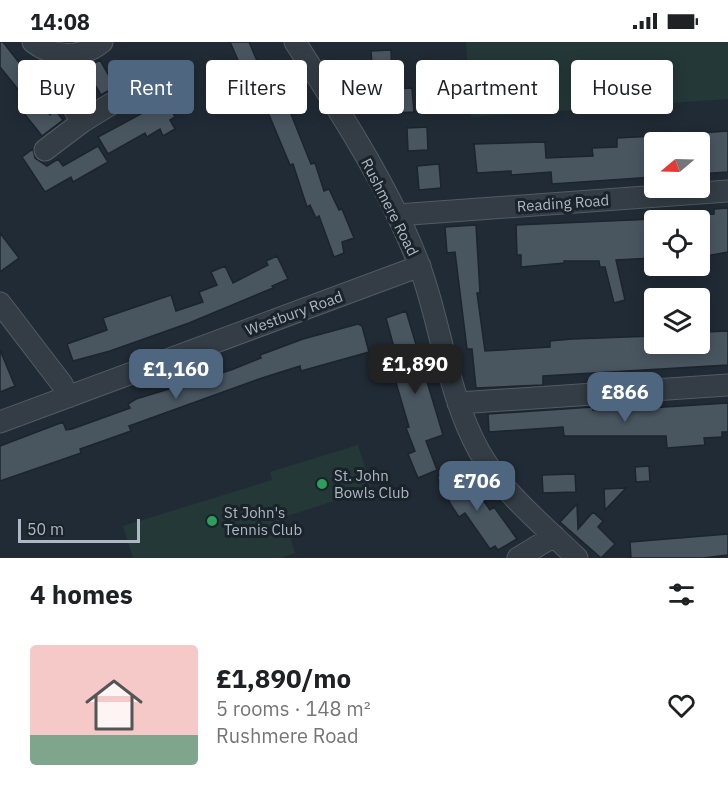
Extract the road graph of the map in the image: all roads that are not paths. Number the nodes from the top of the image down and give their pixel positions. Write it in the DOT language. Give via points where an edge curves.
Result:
graph roads {
  1 [pos="33,42"];
  2 [pos="102,42"];
  3 [pos="296,42"];
  4 [pos="69,55"];
  5 [pos="108,106"];
  6 [pos="82,122"];
  7 [pos="45,150"];
  8 [pos="728,191"];
  9 [pos="397,215"];
  10 [pos="420,266"];
  11 [pos="0,303"];
  12 [pos="728,385"];
  13 [pos="68,398"];
  14 [pos="458,403"];
  15 [pos="0,422"];
  16 [pos="554,536"];
  17 [pos="518,558"];
  18 [pos="577,558"];
  1 -- 4 [label="street"];
  2 -- 4 [label="street" via="90,50"];
  3 -- 9 [label="street, Rushmere Road"];
  4 -- 6 [label="street" via="68,98"];
  5 -- 6 [label="street"];
  6 -- 7 [label="street"];
  8 -- 9 [label="street, Reading Road"];
  9 -- 10 [label="street, Rushmere Road"];
  10 -- 13 [label="street, Westbury Road"];
  10 -- 14 [label="street, Rushmere Road"];
  11 -- 13 [label="street" via="62,384"];
  12 -- 14 [label="street"];
  13 -- 15 [label="street, Westbury Road"];
  14 -- 16 [label="street, Rushmere Road" via="488,465"];
  16 -- 17 [label="street"];
  16 -- 18 [label="street, Rushmere Road"];
}
